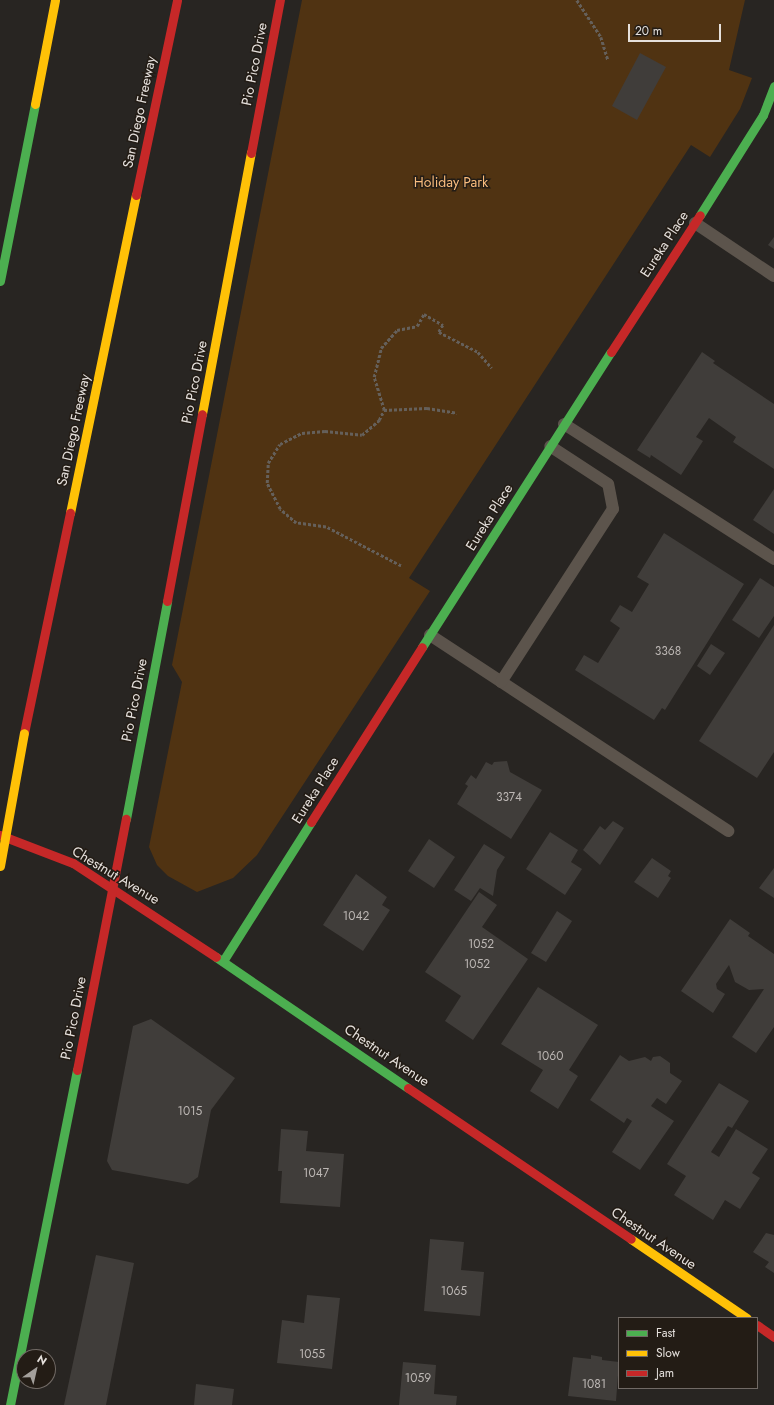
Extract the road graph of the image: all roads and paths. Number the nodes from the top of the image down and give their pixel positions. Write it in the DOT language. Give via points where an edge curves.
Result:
graph roads {
  1 [pos="55,0"];
  2 [pos="177,0"];
  3 [pos="280,0"];
  4 [pos="577,0"];
  5 [pos="608,60"];
  6 [pos="774,86"];
  7 [pos="695,223"];
  8 [pos="774,276"];
  9 [pos="0,281"];
  10 [pos="492,368"];
  11 [pos="384,410"];
  12 [pos="457,413"];
  13 [pos="564,424"];
  14 [pos="550,446"];
  15 [pos="774,559"];
  16 [pos="401,566"];
  17 [pos="430,636"];
  18 [pos="501,682"];
  19 [pos="728,831"];
  20 [pos="0,835"];
  21 [pos="0,866"];
  22 [pos="113,886"];
  23 [pos="223,961"];
  24 [pos="745,1317"];
  25 [pos="758,1326"];
  26 [pos="774,1337"];
  27 [pos="10,1405"];
  1 -- 9 [label="main road"];
  2 -- 21 [label="main road, San Diego Freeway, bridge" via="24,732"];
  3 -- 22 [label="main road, Pio Pico Drive"];
  4 -- 5 [label="path" via="601,37"];
  6 -- 7 [label="main road, Eureka Place" via="763,115"];
  7 -- 8 [label="lane"];
  7 -- 13 [label="main road, Eureka Place"];
  10 -- 11 [label="path" via="478,352 439,332 443,325 424,314 416,326 396,330 381,348 374,376"];
  11 -- 12 [label="path" via="427,408"];
  11 -- 16 [label="path" via="379,420 362,435 302,433 280,444 268,463 267,483 280,509 296,522 326,527"];
  13 -- 14 [label="main road, Eureka Place"];
  13 -- 15 [label="lane"];
  14 -- 17 [label="main road, Eureka Place"];
  14 -- 18 [label="lane" via="608,484 613,509"];
  17 -- 18 [label="lane"];
  17 -- 23 [label="main road, Eureka Place"];
  18 -- 19 [label="lane"];
  20 -- 22 [label="main road, Chestnut Avenue" via="73,863"];
  22 -- 23 [label="main road, Chestnut Avenue"];
  22 -- 27 [label="main road, Pio Pico Drive"];
  23 -- 24 [label="main road, Chestnut Avenue"];
  25 -- 26 [label="main road"];
}
